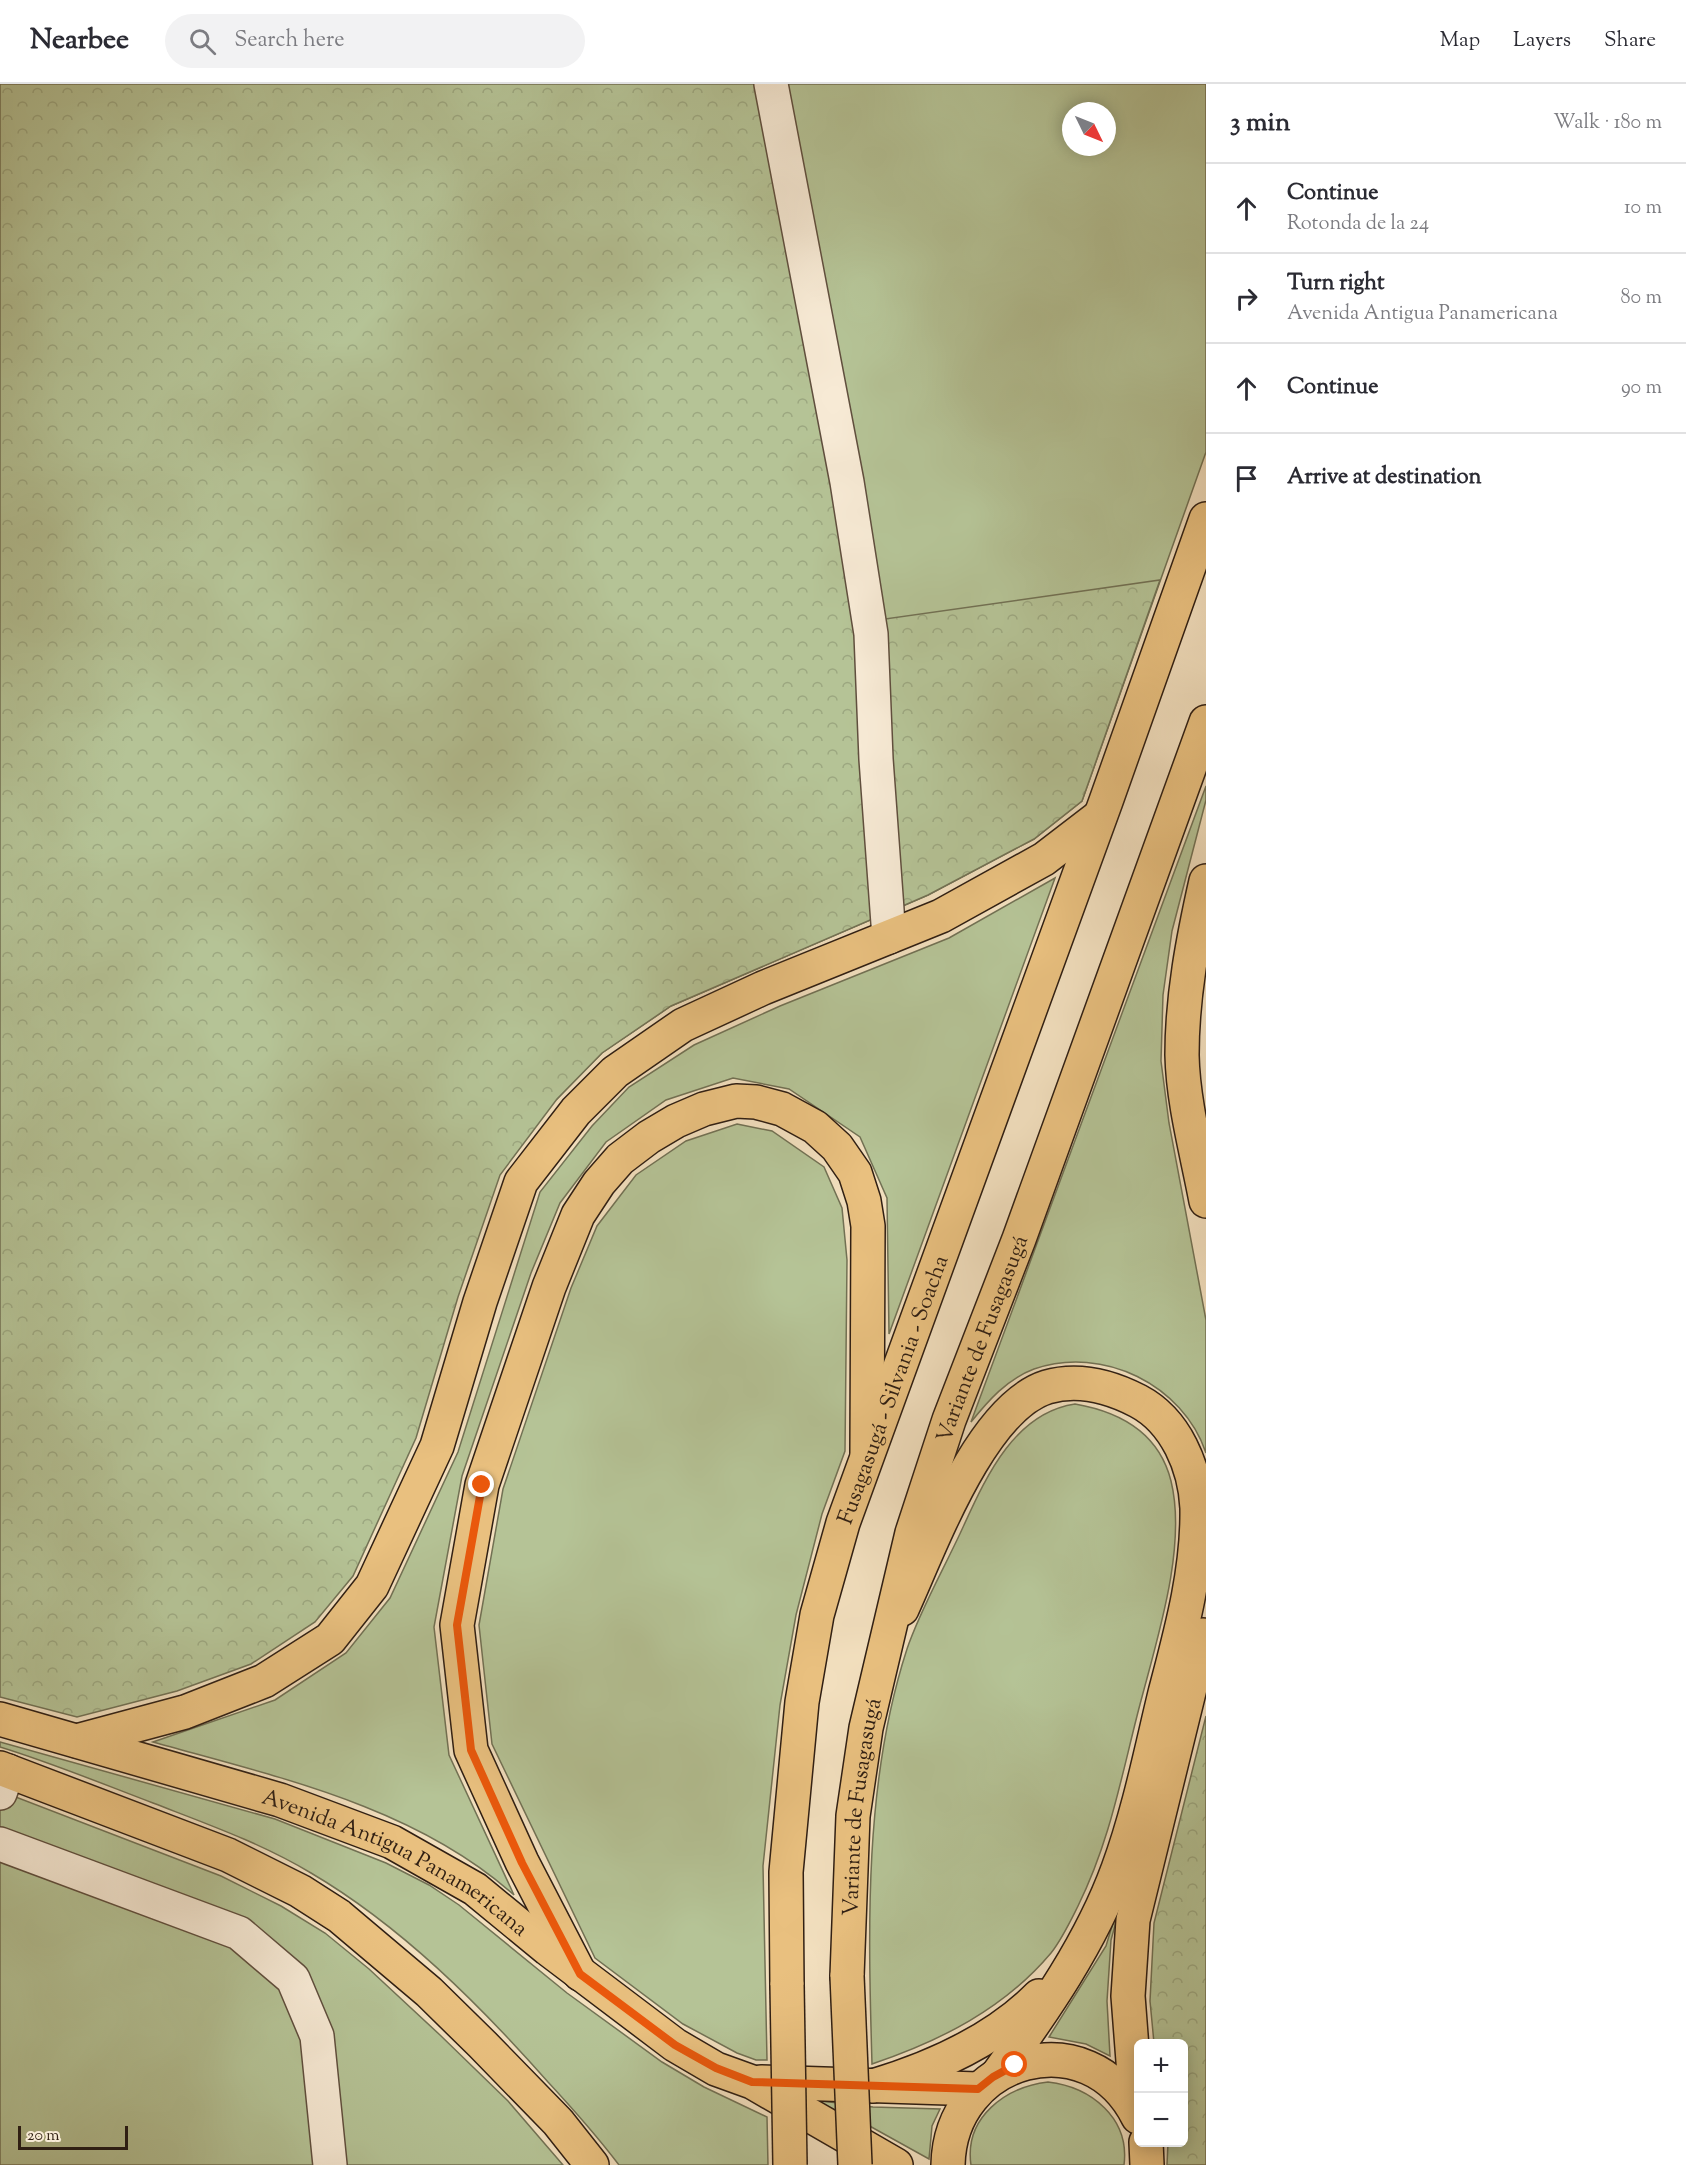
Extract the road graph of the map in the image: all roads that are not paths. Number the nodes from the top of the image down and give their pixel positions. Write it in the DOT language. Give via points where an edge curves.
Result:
graph roads {
  1 [pos="771,84"];
  2 [pos="1206,519"];
  3 [pos="1206,722"];
  4 [pos="1100,816"];
  5 [pos="1206,881"];
  6 [pos="889,937"];
  7 [pos="1206,1201"];
  8 [pos="867,1455"];
  9 [pos="1206,1624"];
  10 [pos="887,1640"];
  11 [pos="0,1719"];
  12 [pos="77,1741"];
  13 [pos="3,1777"];
  14 [pos="0,1844"];
  15 [pos="1070,1965"];
  16 [pos="580,1974"];
  17 [pos="752,2082"];
  18 [pos="988,2082"];
  19 [pos="873,2086"];
  20 [pos="1137,2093"];
  21 [pos="1134,2115"];
  22 [pos="1144,2147"];
  23 [pos="330,2165"];
  24 [pos="592,2165"];
  25 [pos="790,2165"];
  26 [pos="855,2165"];
  27 [pos="896,2165"];
  28 [pos="948,2165"];
  29 [pos="1147,2165"];
  1 -- 6 [label="street" via="847,482 871,634"];
  2 -- 4 [label="main road"];
  3 -- 10 [label="main road, Variante de Fusagasugá" via="1019,1239 949,1420 912,1533"];
  4 -- 6 [label="main road" via="1044,859 941,916"];
  4 -- 8 [label="main road, Fusagasugá - Silvania - Soacha"];
  5 -- 7 [label="main road" via="1184,1000 1182,1057"];
  6 -- 12 [label="main road" via="683,1025 615,1072 576,1111 521,1182 437,1446 372,1586 330,1639 264,1681 185,1712"];
  8 -- 16 [label="main road" via="868,1226 855,1173 837,1147 815,1127 782,1109 756,1102 736,1101 704,1109 649,1137 620,1159 599,1183 578,1215 549,1287 482,1485 457,1625 471,1750 522,1863"];
  8 -- 25 [label="main road, Fusagasugá - Silvania - Soacha, bridge" via="843,1523 818,1615 802,1702 786,1872"];
  9 -- 20 [label="main road" via="1133,1920 1128,1996"];
  10 -- 15 [label="main road" via="971,1463 1010,1410 1046,1387 1076,1382 1109,1388 1141,1402 1165,1423 1181,1445 1197,1506 1190,1598 1118,1870 1085,1942"];
  10 -- 26 [label="main road, Variante de Fusagasugá, bridge" via="853,1816 847,1976"];
  11 -- 12 [label="main road, Avenida Antigua Panamericana"];
  12 -- 16 [label="main road, Avenida Antigua Panamericana" via="280,1800 392,1842 475,1889"];
  13 -- 24 [label="main road" via="228,1854 339,1916 475,2036 558,2122"];
  14 -- 23 [label="street" via="239,1933 293,1979 316,2036"];
  15 -- 18 [label="main road" via="1042,2012"];
  15 -- 19 [label="main road" via="1023,2012 965,2049 910,2075"];
  16 -- 17 [label="main road, Avenida Antigua Panamericana" via="675,2045"];
  17 -- 19 [label="main road, Avenida Antigua Panamericana"];
  17 -- 27 [label="main road, Avenida Antigua Panamericana"];
  18 -- 19 [label="main road, Avenida Antigua Panamericana"];
  18 -- 21 [label="main road" via="1015,2065 1041,2060 1076,2064 1112,2083"];
  18 -- 28 [label="main road" via="957,2121"];
  22 -- 29 [label="main road"];
}
